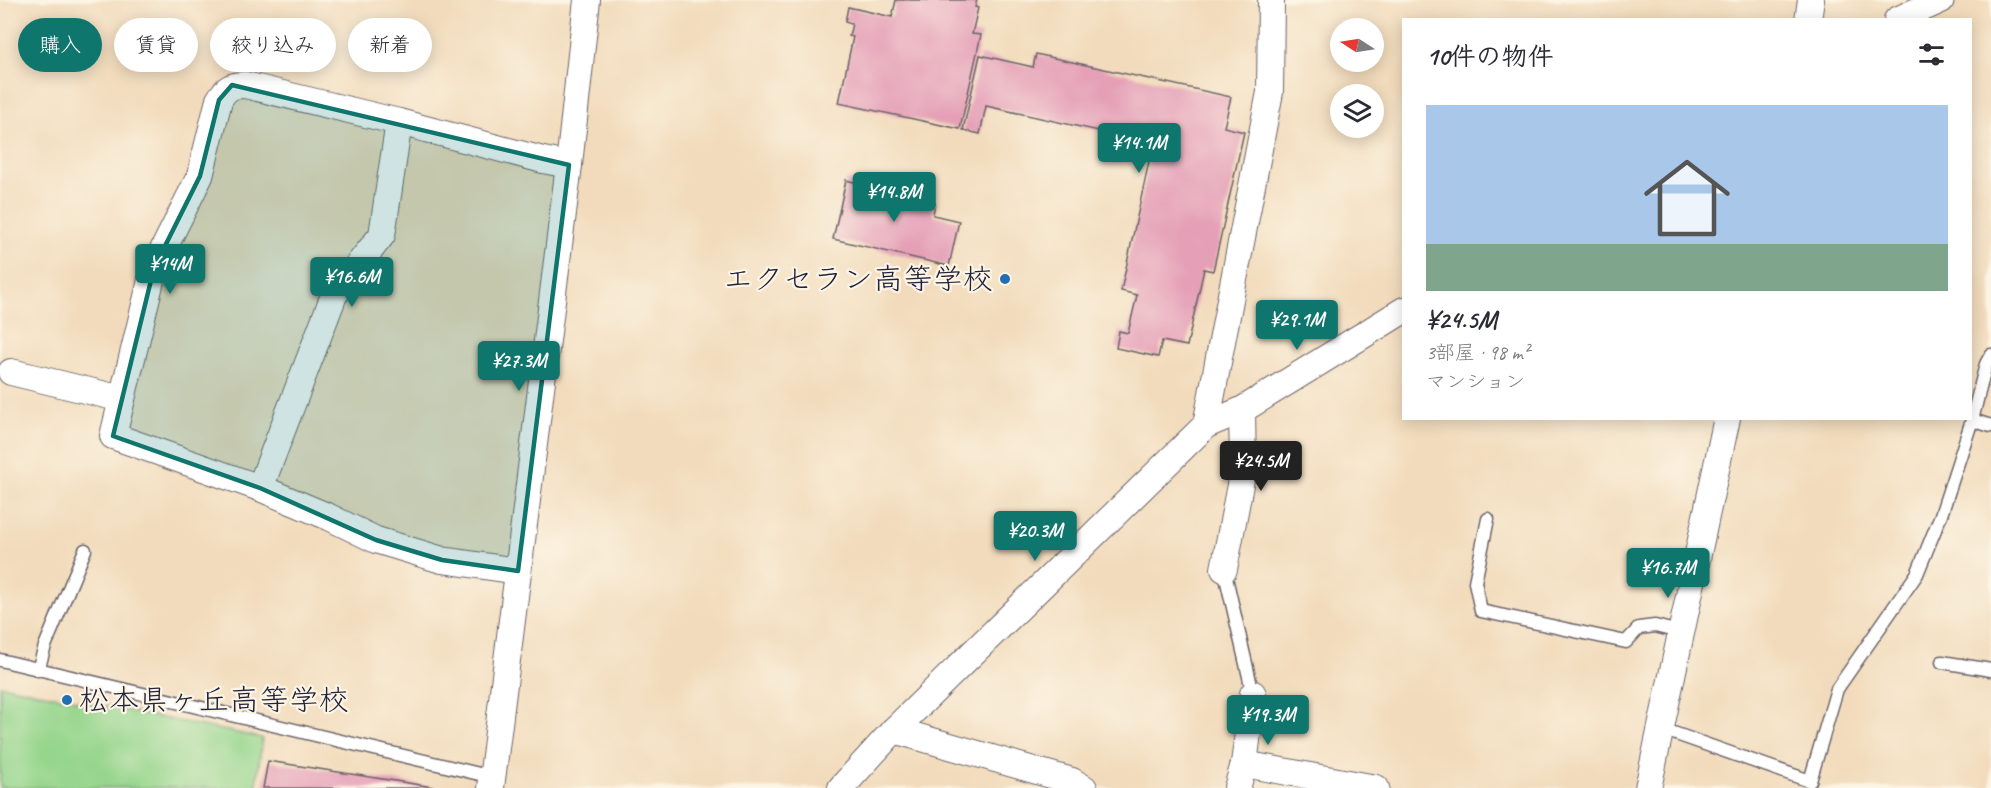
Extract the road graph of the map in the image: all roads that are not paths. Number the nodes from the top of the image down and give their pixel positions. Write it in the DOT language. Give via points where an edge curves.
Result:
graph roads {
  1 [pos="586,0"];
  2 [pos="1271,0"];
  3 [pos="1811,0"];
  4 [pos="1941,0"];
  5 [pos="1808,18"];
  6 [pos="1901,18"];
  7 [pos="399,122"];
  8 [pos="569,165"];
  9 [pos="1402,310"];
  10 [pos="1991,355"];
  11 [pos="11,372"];
  12 [pos="122,399"];
  13 [pos="1242,410"];
  14 [pos="1727,420"];
  15 [pos="1972,420"];
  16 [pos="1206,425"];
  17 [pos="1991,426"];
  18 [pos="260,488"];
  19 [pos="1488,519"];
  20 [pos="85,550"];
  21 [pos="1224,569"];
  22 [pos="518,570"];
  23 [pos="1683,633"];
  24 [pos="0,660"];
  25 [pos="1942,662"];
  26 [pos="38,670"];
  27 [pos="1991,670"];
  28 [pos="1252,694"];
  29 [pos="1662,729"];
  30 [pos="894,730"];
  31 [pos="1240,776"];
  32 [pos="492,782"];
  33 [pos="841,788"];
  34 [pos="1084,788"];
  35 [pos="1376,788"];
  36 [pos="1648,788"];
  1 -- 8 [label="street"];
  2 -- 16 [label="street" via="1270,92"];
  3 -- 5 [label="street"];
  4 -- 6 [label="street"];
  7 -- 8 [label="street"];
  7 -- 12 [label="street" via="245,85 232,85 225,90 200,176 154,268"];
  7 -- 18 [label="street" via="382,235 334,295"];
  8 -- 22 [label="street"];
  9 -- 13 [label="street"];
  10 -- 15 [label="lane"];
  11 -- 12 [label="street"];
  12 -- 18 [label="street" via="113,436"];
  13 -- 16 [label="street"];
  13 -- 21 [label="street" via="1243,469"];
  14 -- 23 [label="street"];
  15 -- 17 [label="lane"];
  15 -- 29 [label="lane" via="1917,574 1837,689 1810,781"];
  16 -- 30 [label="street"];
  18 -- 22 [label="street" via="376,540 442,560"];
  19 -- 23 [label="lane" via="1475,582 1481,611 1626,642 1639,628 1655,626"];
  20 -- 26 [label="lane"];
  21 -- 28 [label="lane"];
  22 -- 32 [label="street"];
  23 -- 29 [label="street"];
  24 -- 26 [label="lane"];
  25 -- 27 [label="lane"];
  26 -- 32 [label="lane"];
  28 -- 31 [label="street"];
  29 -- 36 [label="street"];
  30 -- 33 [label="street"];
  30 -- 34 [label="street" via="1072,781"];
  31 -- 35 [label="street"];
}
